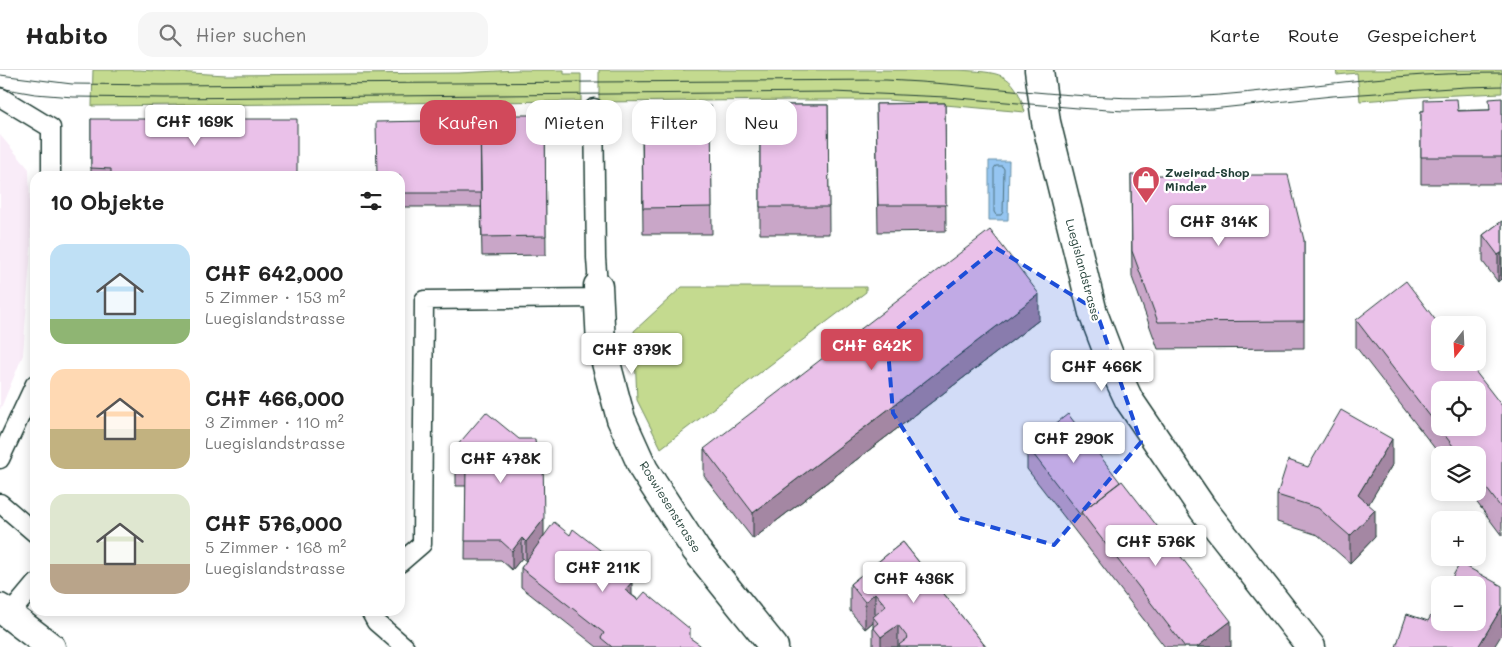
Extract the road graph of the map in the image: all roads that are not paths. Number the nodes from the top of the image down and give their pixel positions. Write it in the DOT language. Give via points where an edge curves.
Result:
graph roads {
  1 [pos="1039,70"];
  2 [pos="0,97"];
  3 [pos="594,145"];
  4 [pos="51,171"];
  5 [pos="599,292"];
  6 [pos="30,395"];
  7 [pos="0,459"];
  8 [pos="0,503"];
  9 [pos="30,529"];
  10 [pos="405,559"];
  11 [pos="30,589"];
  12 [pos="3,616"];
  13 [pos="373,616"];
  14 [pos="51,647"];
  15 [pos="405,647"];
  16 [pos="774,647"];
  17 [pos="1311,647"];
  1 -- 17 [label="street, Luegislandstrasse" via="1046,122 1093,313 1125,392 1203,509"];
  2 -- 4 [label="lane" via="51,128"];
  3 -- 5 [label="lane, Roswiesenstrasse"];
  5 -- 10 [label="lane" via="424,300 422,544"];
  5 -- 16 [label="street, Roswiesenstrasse" via="601,344 621,419 644,470 696,550"];
  6 -- 7 [label="lane"];
  8 -- 9 [label="lane"];
  11 -- 12 [label="lane"];
  12 -- 14 [label="street"];
  13 -- 15 [label="lane"];
}
